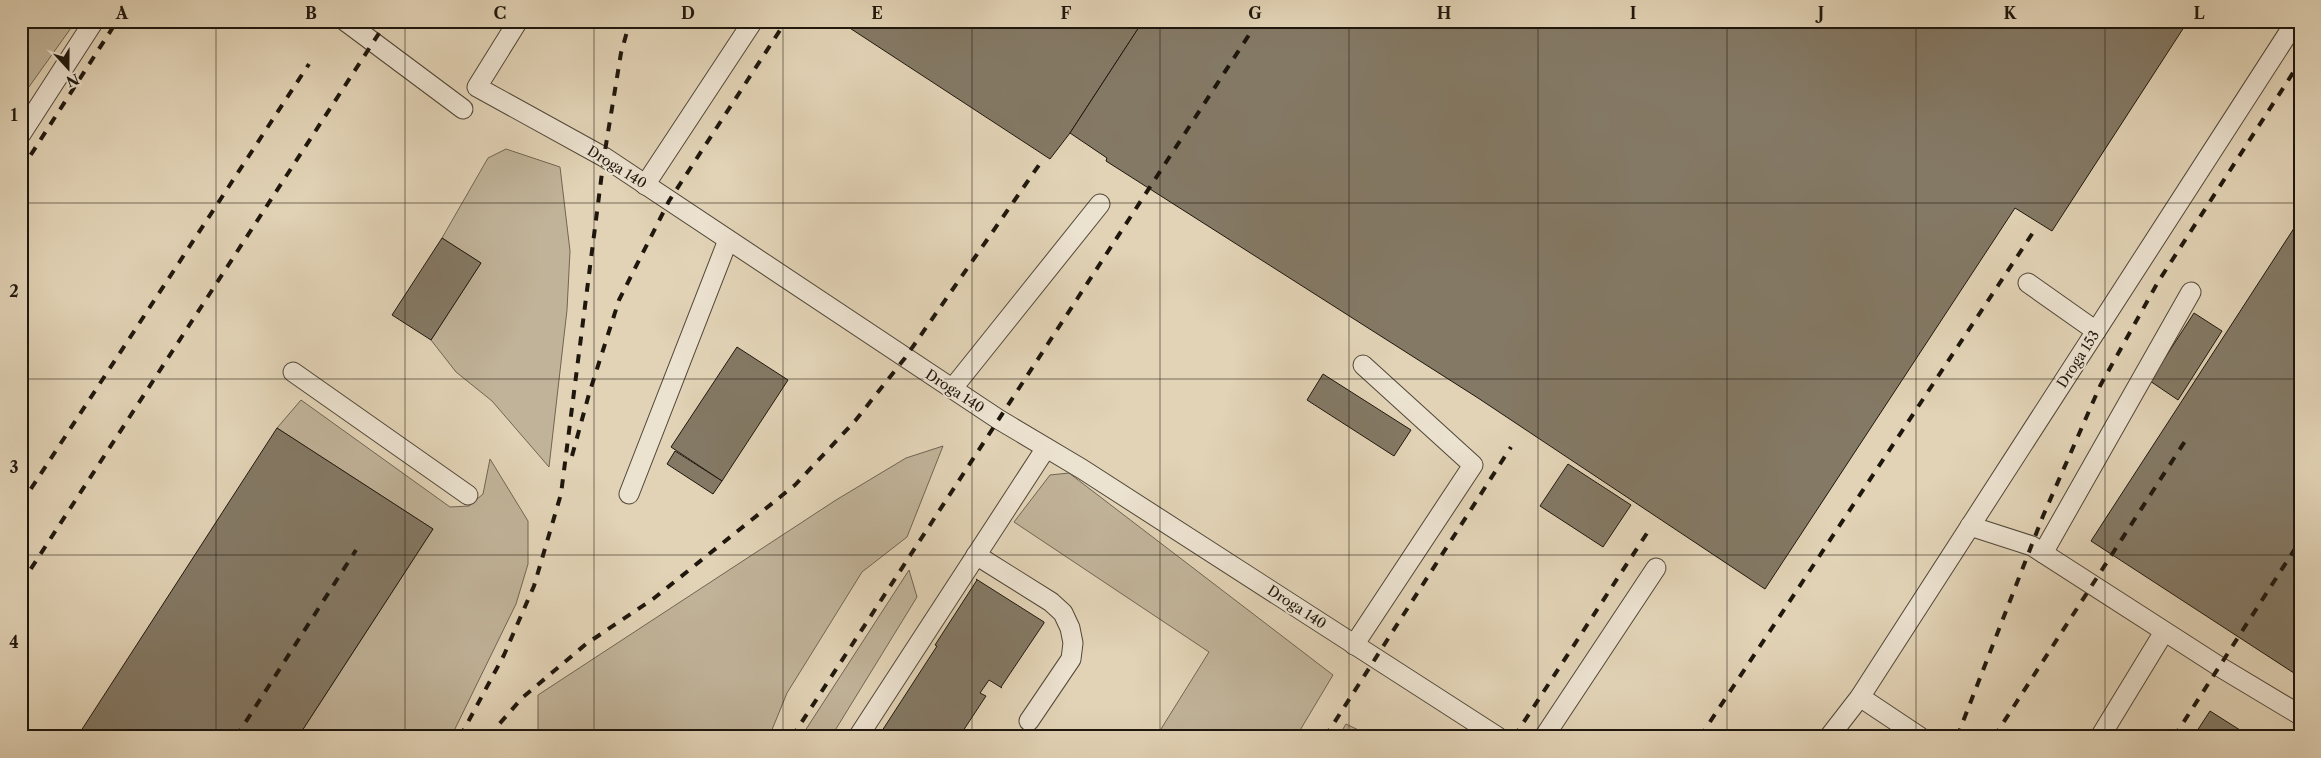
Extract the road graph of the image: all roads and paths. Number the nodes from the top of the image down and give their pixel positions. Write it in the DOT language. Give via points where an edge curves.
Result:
graph roads {
  1 [pos="94,21"];
  2 [pos="345,21"];
  3 [pos="518,21"];
  4 [pos="753,21"];
  5 [pos="2296,21"];
  6 [pos="463,109"];
  7 [pos="21,134"];
  8 [pos="645,185"];
  9 [pos="1100,204"];
  10 [pos="728,240"];
  11 [pos="2028,283"];
  12 [pos="2191,292"];
  13 [pos="2096,331"];
  14 [pos="1363,365"];
  15 [pos="293,372"];
  16 [pos="952,389"];
  17 [pos="1046,448"];
  18 [pos="468,494"];
  19 [pos="629,494"];
  20 [pos="1970,526"];
  21 [pos="2043,554"];
  22 [pos="976,555"];
  23 [pos="1656,568"];
  24 [pos="2164,632"];
  25 [pos="1354,644"];
  26 [pos="1860,698"];
  27 [pos="2300,715"];
  28 [pos="1029,721"];
  29 [pos="858,737"];
  30 [pos="1498,737"];
  31 [pos="1544,737"];
  32 [pos="1829,737"];
  33 [pos="1920,737"];
  34 [pos="2100,737"];
  1 -- 7 [label="lane"];
  2 -- 6 [label="lane"];
  3 -- 8 [label="lane, Droga 140" via="477,87 604,157"];
  4 -- 8 [label="lane"];
  5 -- 13 [label="lane, Droga 153"];
  8 -- 10 [label="lane, Droga 140"];
  9 -- 16 [label="lane"];
  10 -- 16 [label="lane, Droga 140"];
  10 -- 19 [label="lane"];
  11 -- 13 [label="lane"];
  12 -- 21 [label="lane"];
  13 -- 20 [label="lane, Droga 153"];
  14 -- 25 [label="lane" via="1473,465"];
  15 -- 18 [label="lane"];
  16 -- 17 [label="lane, Droga 140"];
  17 -- 22 [label="lane"];
  17 -- 25 [label="lane, Droga 140"];
  20 -- 21 [label="lane" via="2032,546"];
  20 -- 26 [label="lane, Droga 153"];
  21 -- 24 [label="lane"];
  22 -- 28 [label="lane" via="1051,602 1063,613 1070,628 1073,643 1071,659"];
  22 -- 29 [label="lane"];
  23 -- 31 [label="lane"];
  24 -- 27 [label="lane"];
  24 -- 34 [label="lane"];
  25 -- 30 [label="lane, Droga 140"];
  26 -- 32 [label="lane"];
  26 -- 33 [label="lane"];
}
